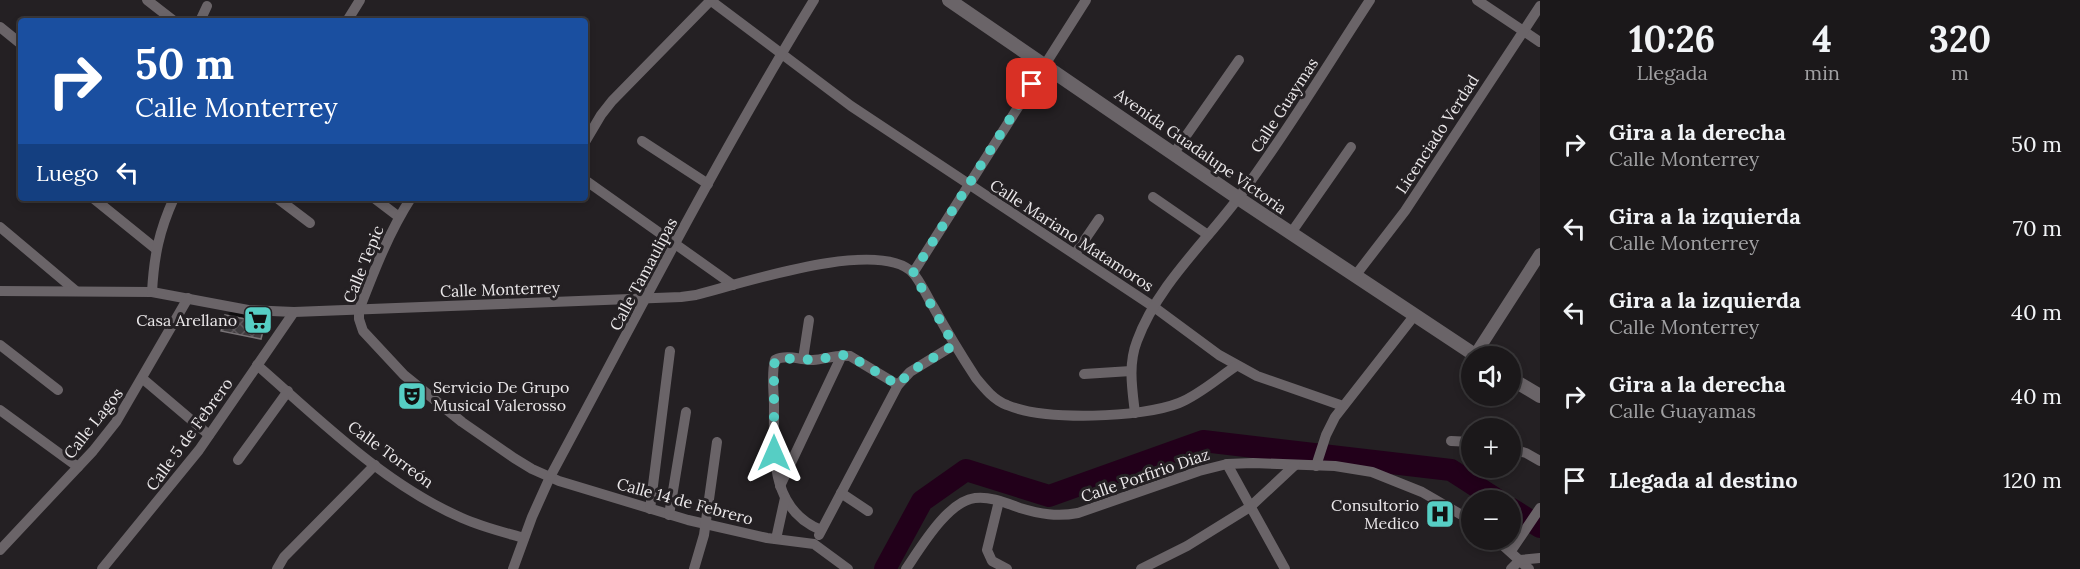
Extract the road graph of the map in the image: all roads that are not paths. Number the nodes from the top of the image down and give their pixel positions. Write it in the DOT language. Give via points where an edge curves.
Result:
graph roads {
  1 [pos="147,0"];
  2 [pos="360,0"];
  3 [pos="710,0"];
  4 [pos="814,0"];
  5 [pos="949,0"];
  6 [pos="1086,0"];
  7 [pos="1370,0"];
  8 [pos="1477,0"];
  9 [pos="207,6"];
  10 [pos="1540,6"];
  11 [pos="170,18"];
  12 [pos="201,18"];
  13 [pos="349,18"];
  14 [pos="0,27"];
  15 [pos="1523,30"];
  16 [pos="18,42"];
  17 [pos="1540,42"];
  18 [pos="781,54"];
  19 [pos="1239,60"];
  20 [pos="1045,64"];
  21 [pos="588,135"];
  22 [pos="642,141"];
  23 [pos="1352,147"];
  24 [pos="1174,153"];
  25 [pos="588,182"];
  26 [pos="708,184"];
  27 [pos="970,185"];
  28 [pos="1153,197"];
  29 [pos="1238,198"];
  30 [pos="97,201"];
  31 [pos="173,201"];
  32 [pos="281,201"];
  33 [pos="378,201"];
  34 [pos="409,201"];
  35 [pos="399,217"];
  36 [pos="1099,219"];
  37 [pos="310,223"];
  38 [pos="0,227"];
  39 [pos="1291,233"];
  40 [pos="1208,235"];
  41 [pos="675,244"];
  42 [pos="156,249"];
  43 [pos="1075,254"];
  44 [pos="1540,254"];
  45 [pos="913,273"];
  46 [pos="1355,276"];
  47 [pos="734,285"];
  48 [pos="0,291"];
  49 [pos="76,291"];
  50 [pos="152,292"];
  51 [pos="188,298"];
  52 [pos="646,298"];
  53 [pos="1154,307"];
  54 [pos="359,310"];
  55 [pos="294,312"];
  56 [pos="1414,315"];
  57 [pos="809,320"];
  58 [pos="0,345"];
  59 [pos="954,345"];
  60 [pos="1461,346"];
  61 [pos="1483,346"];
  62 [pos="670,351"];
  63 [pos="842,355"];
  64 [pos="803,359"];
  65 [pos="258,365"];
  66 [pos="1236,366"];
  67 [pos="1131,371"];
  68 [pos="1084,374"];
  69 [pos="142,379"];
  70 [pos="898,385"];
  71 [pos="1521,385"];
  72 [pos="58,390"];
  73 [pos="288,392"];
  74 [pos="1540,396"];
  75 [pos="1343,406"];
  76 [pos="0,410"];
  77 [pos="686,412"];
  78 [pos="1135,412"];
  79 [pos="209,435"];
  80 [pos="1451,441"];
  81 [pos="1461,441"];
  82 [pos="717,442"];
  83 [pos="1521,452"];
  84 [pos="238,460"];
  85 [pos="1540,461"];
  86 [pos="1227,464"];
  87 [pos="1317,464"];
  88 [pos="375,465"];
  89 [pos="1295,465"];
  90 [pos="78,467"];
  91 [pos="550,477"];
  92 [pos="780,486"];
  93 [pos="841,494"];
  94 [pos="785,498"];
  95 [pos="999,501"];
  96 [pos="1250,507"];
  97 [pos="651,509"];
  98 [pos="868,511"];
  99 [pos="1538,511"];
  100 [pos="1461,514"];
  101 [pos="669,515"];
  102 [pos="706,524"];
  103 [pos="821,530"];
  104 [pos="524,538"];
  105 [pos="776,539"];
  106 [pos="814,544"];
  107 [pos="0,550"];
  108 [pos="1511,551"];
  109 [pos="1540,558"];
  110 [pos="1520,560"];
  111 [pos="910,567"];
  112 [pos="102,569"];
  113 [pos="277,569"];
  114 [pos="513,569"];
  115 [pos="694,569"];
  116 [pos="848,569"];
  117 [pos="1007,569"];
  118 [pos="1141,569"];
  119 [pos="1285,569"];
  120 [pos="1511,569"];
  121 [pos="1529,569"];
  1 -- 11 [label="street"];
  2 -- 13 [label="street"];
  3 -- 18 [label="street, Calle Mariano Matamoros"];
  3 -- 21 [label="street" via="612,101"];
  4 -- 18 [label="street, Calle Tamaulipas"];
  5 -- 20 [label="main road, Avenida Guadalupe Victoria"];
  6 -- 20 [label="street"];
  7 -- 29 [label="street, Calle Guaymas" via="1278,144"];
  8 -- 15 [label="street"];
  9 -- 12 [label="street"];
  10 -- 15 [label="street, Licenciado Verdad"];
  14 -- 16 [label="street"];
  15 -- 17 [label="street"];
  15 -- 46 [label="street, Licenciado Verdad" via="1405,211"];
  18 -- 26 [label="street, Calle Tamaulipas"];
  18 -- 27 [label="street, Calle Mariano Matamoros"];
  19 -- 24 [label="street"];
  20 -- 24 [label="main road, Avenida Guadalupe Victoria"];
  20 -- 27 [label="street"];
  22 -- 26 [label="street"];
  23 -- 39 [label="street"];
  24 -- 29 [label="main road, Avenida Guadalupe Victoria"];
  25 -- 41 [label="street"];
  26 -- 41 [label="street, Calle Tamaulipas"];
  27 -- 43 [label="street, Calle Mariano Matamoros"];
  27 -- 45 [label="street"];
  28 -- 40 [label="street"];
  29 -- 39 [label="main road, Avenida Guadalupe Victoria"];
  29 -- 40 [label="street, Calle Guaymas"];
  30 -- 42 [label="street"];
  31 -- 42 [label="street"];
  32 -- 37 [label="street"];
  33 -- 35 [label="street, Calle Tepic"];
  34 -- 35 [label="street"];
  35 -- 54 [label="street, Calle Tepic"];
  36 -- 43 [label="street"];
  38 -- 49 [label="street"];
  39 -- 46 [label="main road, Avenida Guadalupe Victoria"];
  40 -- 53 [label="street, Calle Guaymas"];
  41 -- 47 [label="street"];
  41 -- 52 [label="street, Calle Tamaulipas"];
  42 -- 50 [label="street"];
  43 -- 53 [label="street, Calle Mariano Matamoros"];
  44 -- 61 [label="street"];
  45 -- 47 [label="street, Calle Monterrey" via="893,262 846,260"];
  45 -- 59 [label="street"];
  46 -- 56 [label="main road, Avenida Guadalupe Victoria"];
  47 -- 52 [label="street, Calle Monterrey" via="696,295"];
  48 -- 49 [label="street, Calle Monterrey"];
  49 -- 50 [label="street, Calle Monterrey"];
  50 -- 51 [label="street, Calle Monterrey"];
  51 -- 55 [label="street, Calle Monterrey" via="248,310"];
  51 -- 69 [label="street, Calle Lagos"];
  52 -- 54 [label="street, Calle Monterrey"];
  52 -- 91 [label="street, Calle Tamaulipas"];
  53 -- 66 [label="street, Calle Mariano Matamoros"];
  53 -- 67 [label="street, Calle Guaymas" via="1137,340"];
  54 -- 55 [label="street, Calle Monterrey"];
  54 -- 91 [label="street, Calle Tepic" via="363,331 404,375 491,444"];
  55 -- 65 [label="street, Calle 5 de Febrero"];
  56 -- 60 [label="main road, Avenida Guadalupe Victoria"];
  56 -- 75 [label="street"];
  57 -- 64 [label="street"];
  58 -- 72 [label="street"];
  59 -- 70 [label="street" via="910,372"];
  59 -- 78 [label="street" via="985,390 1007,405 1053,413 1111,416"];
  62 -- 97 [label="street"];
  63 -- 64 [label="street"];
  63 -- 70 [label="street" via="860,360"];
  63 -- 92 [label="street"];
  64 -- 92 [label="street" via="778,358 774,364 774,453"];
  65 -- 73 [label="street, Calle Torreón"];
  65 -- 79 [label="street, Calle 5 de Febrero"];
  66 -- 75 [label="street, Calle Mariano Matamoros"];
  66 -- 78 [label="street" via="1181,402"];
  67 -- 68 [label="street"];
  67 -- 78 [label="street, Calle Guaymas"];
  69 -- 79 [label="street"];
  69 -- 90 [label="street, Calle Lagos" via="116,422"];
  70 -- 93 [label="street"];
  71 -- 74 [label="main road"];
  73 -- 84 [label="street"];
  73 -- 88 [label="street, Calle Torreón"];
  75 -- 87 [label="street" via="1326,435"];
  76 -- 90 [label="street"];
  77 -- 101 [label="street"];
  79 -- 112 [label="street, Calle 5 de Febrero"];
  80 -- 81 [label="street"];
  82 -- 102 [label="street"];
  83 -- 85 [label="street"];
  86 -- 89 [label="street, Calle Porfirio Diaz"];
  86 -- 95 [label="street, Calle Porfirio Diaz" via="1062,517"];
  86 -- 96 [label="street"];
  87 -- 89 [label="street, Calle Porfirio Diaz"];
  87 -- 100 [label="street, Calle Porfirio Diaz" via="1355,468 1398,482"];
  88 -- 104 [label="street, Calle Torreón" via="439,507 481,526"];
  88 -- 113 [label="street" via="284,557"];
  89 -- 96 [label="street"];
  90 -- 107 [label="street, Calle Lagos"];
  91 -- 97 [label="street, Calle 14 de Febrero"];
  91 -- 104 [label="street, Calle Tamaulipas"];
  92 -- 94 [label="street"];
  93 -- 98 [label="street"];
  93 -- 103 [label="street"];
  94 -- 103 [label="street" via="799,516"];
  94 -- 105 [label="street"];
  95 -- 111 [label="street, Calle Porfirio Diaz" via="973,498 953,507"];
  95 -- 117 [label="street" via="987,550 992,561"];
  96 -- 118 [label="street"];
  96 -- 119 [label="street"];
  97 -- 101 [label="street, Calle 14 de Febrero"];
  99 -- 108 [label="street"];
  101 -- 102 [label="street, Calle 14 de Febrero"];
  102 -- 105 [label="street, Calle 14 de Febrero"];
  102 -- 115 [label="street"];
  103 -- 106 [label="street"];
  104 -- 114 [label="street, Calle Tamaulipas"];
  105 -- 106 [label="street, Calle 14 de Febrero"];
  106 -- 116 [label="street"];
  108 -- 110 [label="street"];
  109 -- 110 [label="street"];
  110 -- 120 [label="street"];
  110 -- 121 [label="street"];
}
